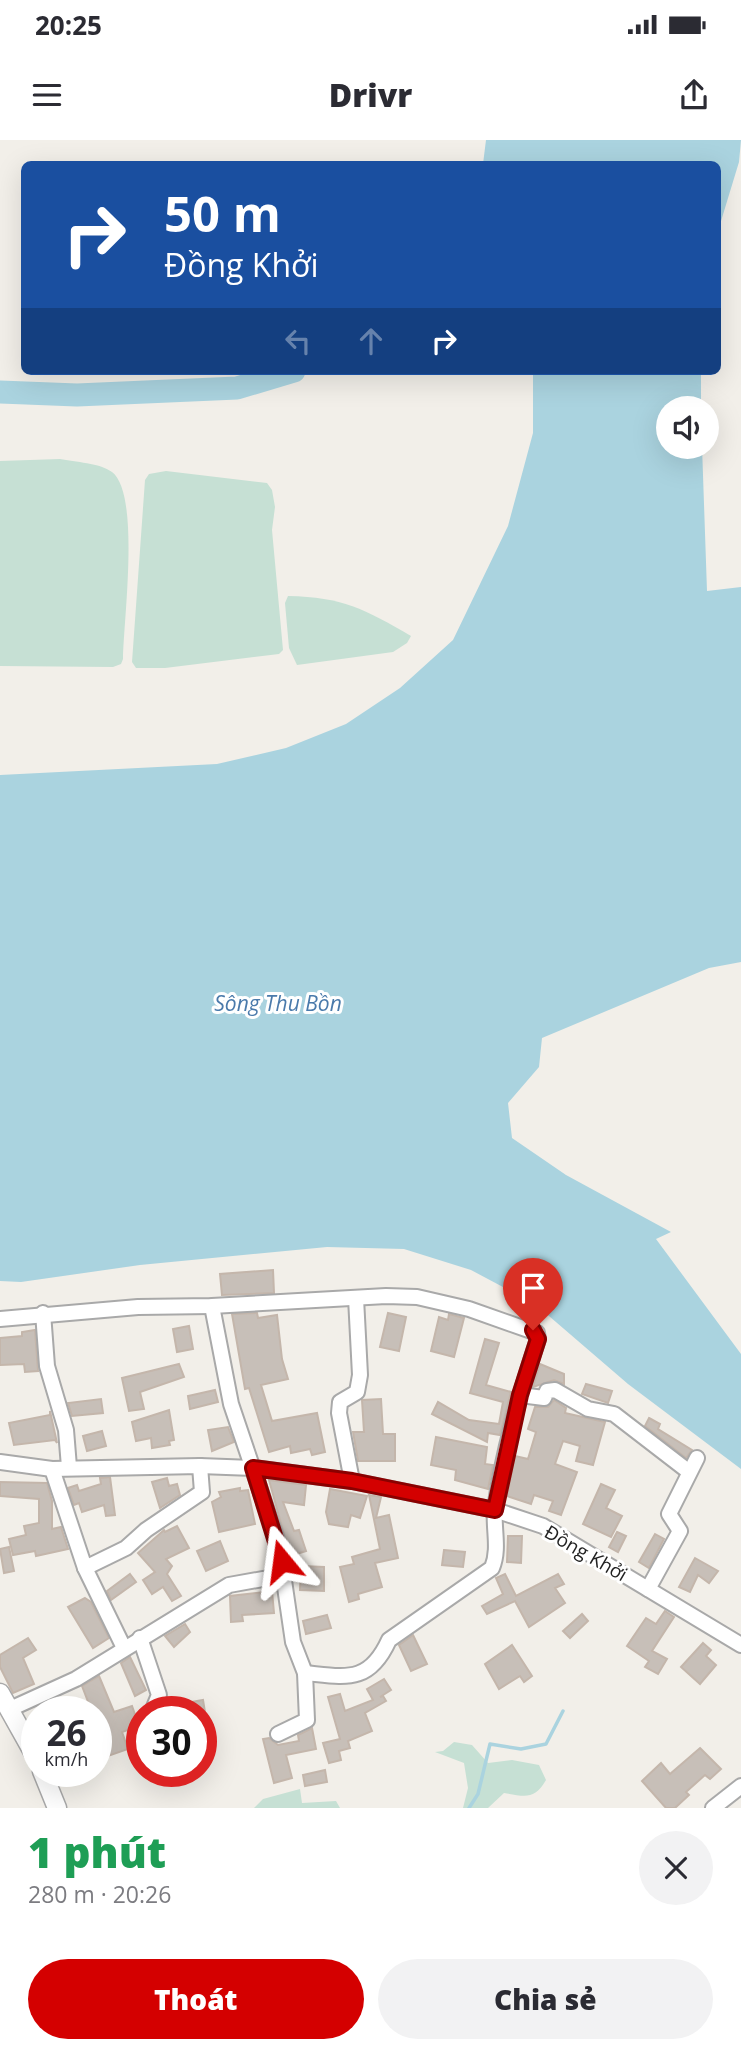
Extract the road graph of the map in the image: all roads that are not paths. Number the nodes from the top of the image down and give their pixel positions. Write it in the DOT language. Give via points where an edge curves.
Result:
graph roads {
  1 [pos="356,1298"];
  2 [pos="212,1306"];
  3 [pos="43,1313"];
  4 [pos="0,1318"];
  5 [pos="520,1395"];
  6 [pos="697,1458"];
  7 [pos="0,1462"];
  8 [pos="200,1466"];
  9 [pos="69,1467"];
  10 [pos="253,1468"];
  11 [pos="52,1469"];
  12 [pos="688,1471"];
  13 [pos="352,1481"];
  14 [pos="495,1510"];
  15 [pos="85,1568"];
  16 [pos="285,1575"];
  17 [pos="648,1589"];
  18 [pos="140,1638"];
  19 [pos="741,1645"];
  20 [pos="124,1648"];
  21 [pos="304,1673"];
  22 [pos="0,1693"];
  23 [pos="159,1696"];
  24 [pos="10,1709"];
  25 [pos="21,1729"];
  26 [pos="278,1734"];
  27 [pos="741,1786"];
  28 [pos="48,1787"];
  29 [pos="57,1808"];
  30 [pos="713,1808"];
  1 -- 2 [label="street"];
  1 -- 5 [label="street" via="416,1297 533,1330 538,1339"];
  1 -- 13 [label="street" via="360,1375 357,1392 340,1402 339,1413"];
  2 -- 3 [label="street"];
  2 -- 10 [label="street" via="231,1404"];
  3 -- 4 [label="street"];
  3 -- 9 [label="street" via="47,1366 66,1430"];
  5 -- 12 [label="street" via="544,1398 547,1391 555,1390 588,1409 614,1414"];
  5 -- 14 [label="street"];
  6 -- 12 [label="street"];
  7 -- 11 [label="street, Đồng Khởi"];
  8 -- 9 [label="street, Đồng Khởi"];
  8 -- 10 [label="street, Đồng Khởi"];
  8 -- 15 [label="street" via="202,1492 126,1548"];
  9 -- 11 [label="street, Đồng Khởi"];
  10 -- 13 [label="street, Đồng Khởi"];
  10 -- 16 [label="street"];
  11 -- 15 [label="street"];
  12 -- 17 [label="street" via="669,1516 680,1531"];
  13 -- 14 [label="street, Đồng Khởi"];
  14 -- 17 [label="street, Đồng Khởi" via="543,1526"];
  14 -- 21 [label="street" via="496,1560 492,1568 389,1640 370,1668 353,1677"];
  15 -- 20 [label="street"];
  16 -- 18 [label="street" via="229,1585"];
  16 -- 21 [label="street" via="293,1642"];
  17 -- 19 [label="street, Đồng Khởi"];
  18 -- 20 [label="street"];
  18 -- 23 [label="street"];
  20 -- 24 [label="street" via="76,1679"];
  21 -- 26 [label="street" via="307,1720"];
  22 -- 24 [label="street"];
  24 -- 25 [label="street"];
  27 -- 30 [label="street"];
  28 -- 29 [label="street"];
}
